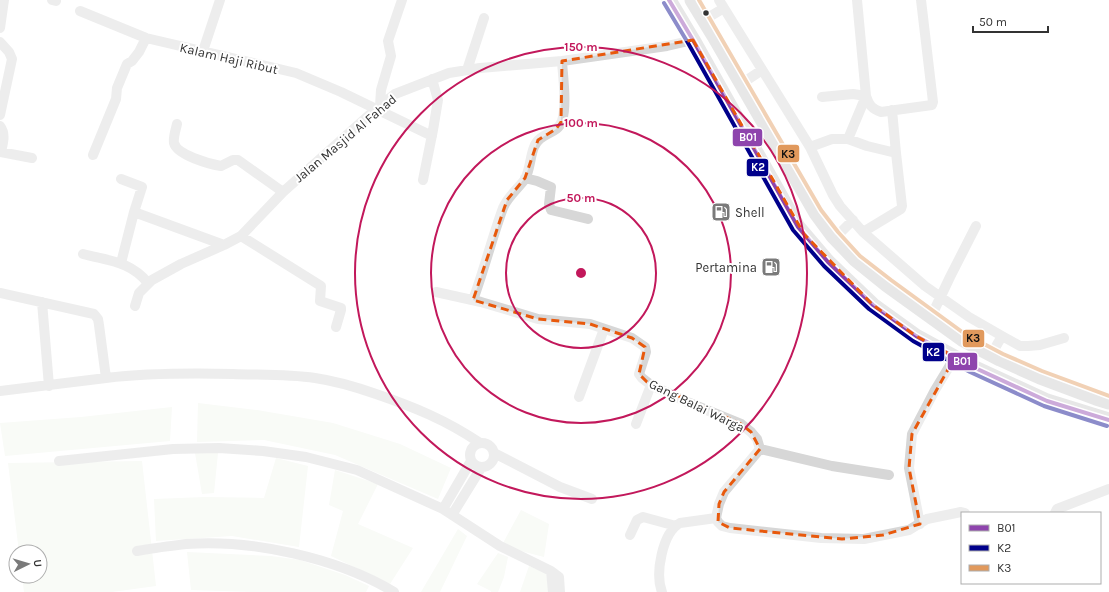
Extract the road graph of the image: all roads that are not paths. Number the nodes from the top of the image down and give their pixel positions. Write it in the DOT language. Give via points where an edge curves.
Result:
graph roads {
  1 [pos="4,0"];
  2 [pos="220,0"];
  3 [pos="402,0"];
  4 [pos="669,0"];
  5 [pos="692,0"];
  6 [pos="856,0"];
  7 [pos="921,0"];
  8 [pos="722,4"];
  9 [pos="80,11"];
  10 [pos="484,18"];
  11 [pos="704,20"];
  12 [pos="0,28"];
  13 [pos="146,38"];
  14 [pos="693,40"];
  15 [pos="0,42"];
  16 [pos="203,51"];
  17 [pos="562,60"];
  18 [pos="467,70"];
  19 [pos="762,70"];
  20 [pos="432,79"];
  21 [pos="741,84"];
  22 [pos="866,96"];
  23 [pos="822,97"];
  24 [pos="378,107"];
  25 [pos="892,110"];
  26 [pos="0,115"];
  27 [pos="177,124"];
  28 [pos="0,126"];
  29 [pos="432,136"];
  30 [pos="848,139"];
  31 [pos="810,147"];
  32 [pos="0,152"];
  33 [pos="896,153"];
  34 [pos="93,155"];
  35 [pos="32,158"];
  36 [pos="525,178"];
  37 [pos="121,179"];
  38 [pos="423,180"];
  39 [pos="282,192"];
  40 [pos="134,212"];
  41 [pos="588,219"];
  42 [pos="853,220"];
  43 [pos="976,226"];
  44 [pos="864,232"];
  45 [pos="241,236"];
  46 [pos="835,238"];
  47 [pos="224,245"];
  48 [pos="83,254"];
  49 [pos="121,264"];
  50 [pos="148,283"];
  51 [pos="436,292"];
  52 [pos="0,293"];
  53 [pos="940,296"];
  54 [pos="473,300"];
  55 [pos="42,302"];
  56 [pos="135,306"];
  57 [pos="931,317"];
  58 [pos="336,327"];
  59 [pos="604,329"];
  60 [pos="1002,336"];
  61 [pos="1064,338"];
  62 [pos="991,355"];
  63 [pos="955,357"];
  64 [pos="106,378"];
  65 [pos="650,385"];
  66 [pos="49,386"];
  67 [pos="0,390"];
  68 [pos="579,397"];
  69 [pos="1109,402"];
  70 [pos="1109,420"];
  71 [pos="636,424"];
  72 [pos="480,443"];
  73 [pos="760,449"];
  74 [pos="494,453"];
  75 [pos="59,461"];
  76 [pos="471,461"];
  77 [pos="480,468"];
  78 [pos="888,475"];
  79 [pos="1109,489"];
  80 [pos="592,499"];
  81 [pos="443,509"];
  82 [pos="961,512"];
  83 [pos="1056,512"];
  84 [pos="452,515"];
  85 [pos="716,518"];
  86 [pos="920,524"];
  87 [pos="676,526"];
  88 [pos="630,535"];
  89 [pos="137,550"];
  90 [pos="551,571"];
  91 [pos="394,592"];
  92 [pos="553,592"];
  93 [pos="560,592"];
  94 [pos="662,592"];
  1 -- 12 [label="street"];
  2 -- 16 [label="street"];
  3 -- 24 [label="street" via="388,41 391,56"];
  4 -- 14 [label="main road"];
  5 -- 11 [label="main road"];
  6 -- 22 [label="street"];
  7 -- 25 [label="street" via="933,102 930,106"];
  8 -- 11 [label="street"];
  8 -- 19 [label="street"];
  9 -- 13 [label="street, Kalam Haji Ribut"];
  10 -- 18 [label="street"];
  11 -- 21 [label="main road"];
  13 -- 16 [label="street, Kalam Haji Ribut"];
  13 -- 34 [label="street" via="139,52 127,64"];
  14 -- 17 [label="street, Jalan Masjid Al Fahad" via="667,46"];
  14 -- 63 [label="main road" via="798,227 828,262 873,305 916,336"];
  15 -- 26 [label="street" via="12,59"];
  16 -- 24 [label="street, Kalam Haji Ribut" via="296,73"];
  17 -- 18 [label="street, Jalan Masjid Al Fahad"];
  17 -- 36 [label="street" via="564,107 561,122 556,129 538,140"];
  18 -- 20 [label="street, Jalan Masjid Al Fahad"];
  19 -- 21 [label="street"];
  19 -- 31 [label="street"];
  20 -- 24 [label="street, Jalan Masjid Al Fahad" via="395,94"];
  20 -- 29 [label="street" via="438,100"];
  21 -- 46 [label="main road" via="816,213"];
  22 -- 23 [label="street" via="853,94"];
  22 -- 25 [label="street" via="868,104 874,109 881,112"];
  22 -- 30 [label="street"];
  24 -- 29 [label="street, Kalam Haji Ribut"];
  24 -- 39 [label="street, Jalan Masjid Al Fahad"];
  25 -- 33 [label="street"];
  27 -- 39 [label="street" via="174,141 176,148 182,153 221,166 238,160"];
  28 -- 32 [label="street" via="4,132"];
  29 -- 38 [label="street"];
  30 -- 31 [label="street" via="832,139"];
  30 -- 33 [label="street"];
  31 -- 42 [label="street" via="833,195"];
  32 -- 35 [label="street"];
  33 -- 44 [label="street" via="901,209"];
  36 -- 41 [label="street" via="551,187 551,210"];
  36 -- 54 [label="street" via="504,207"];
  37 -- 40 [label="street" via="142,187"];
  39 -- 45 [label="street, Jalan Masjid Al Fahad"];
  40 -- 47 [label="street"];
  40 -- 49 [label="street"];
  42 -- 44 [label="street"];
  42 -- 46 [label="street"];
  43 -- 53 [label="street"];
  44 -- 53 [label="street"];
  45 -- 47 [label="street, Jalan Masjid Al Fahad"];
  45 -- 58 [label="street" via="321,286 320,301 341,308"];
  46 -- 57 [label="main road" via="856,260"];
  47 -- 50 [label="street, Jalan Masjid Al Fahad" via="181,264"];
  48 -- 49 [label="street"];
  49 -- 50 [label="street" via="132,268"];
  50 -- 56 [label="street, Jalan Masjid Al Fahad" via="139,293"];
  51 -- 54 [label="street, Gang Balai Warga"];
  52 -- 55 [label="street"];
  53 -- 57 [label="street"];
  53 -- 60 [label="street"];
  54 -- 59 [label="street, Gang Balai Warga" via="538,319 590,324"];
  55 -- 64 [label="street" via="94,314 98,319"];
  55 -- 66 [label="street"];
  57 -- 62 [label="main road"];
  59 -- 65 [label="street, Gang Balai Warga" via="632,338 645,347 646,352 639,374"];
  59 -- 68 [label="street"];
  60 -- 61 [label="street" via="1020,346 1040,345"];
  60 -- 62 [label="street"];
  62 -- 69 [label="main road" via="1040,377"];
  63 -- 70 [label="main road" via="1047,401"];
  63 -- 86 [label="street" via="934,390 912,434 909,468"];
  64 -- 66 [label="street"];
  64 -- 72 [label="street" via="202,373 289,375 325,380 357,387 413,406"];
  65 -- 71 [label="street"];
  65 -- 73 [label="street, Gang Balai Warga" via="741,424 757,438"];
  66 -- 67 [label="street"];
  72 -- 74 [label="street" via="488,445"];
  72 -- 76 [label="street" via="471,450"];
  73 -- 78 [label="street" via="832,466"];
  73 -- 85 [label="street" via="724,492 718,504"];
  74 -- 77 [label="street" via="491,463"];
  74 -- 80 [label="street" via="560,487"];
  75 -- 81 [label="street" via="173,449 219,448 263,451 306,457 357,470"];
  76 -- 77 [label="street"];
  76 -- 81 [label="street"];
  77 -- 84 [label="street"];
  79 -- 83 [label="street" via="1057,509"];
  81 -- 84 [label="street"];
  82 -- 86 [label="street" via="927,519"];
  84 -- 90 [label="street" via="500,546"];
  85 -- 86 [label="street" via="722,526 730,528 821,538 864,539 909,530"];
  85 -- 87 [label="street" via="680,523"];
  87 -- 88 [label="street" via="643,517 637,520"];
  87 -- 94 [label="street" via="665,542 660,560 659,584"];
  89 -- 91 [label="street" via="186,544 230,544 283,551 351,571"];
  90 -- 92 [label="street"];
  90 -- 93 [label="street" via="558,576"];
}
